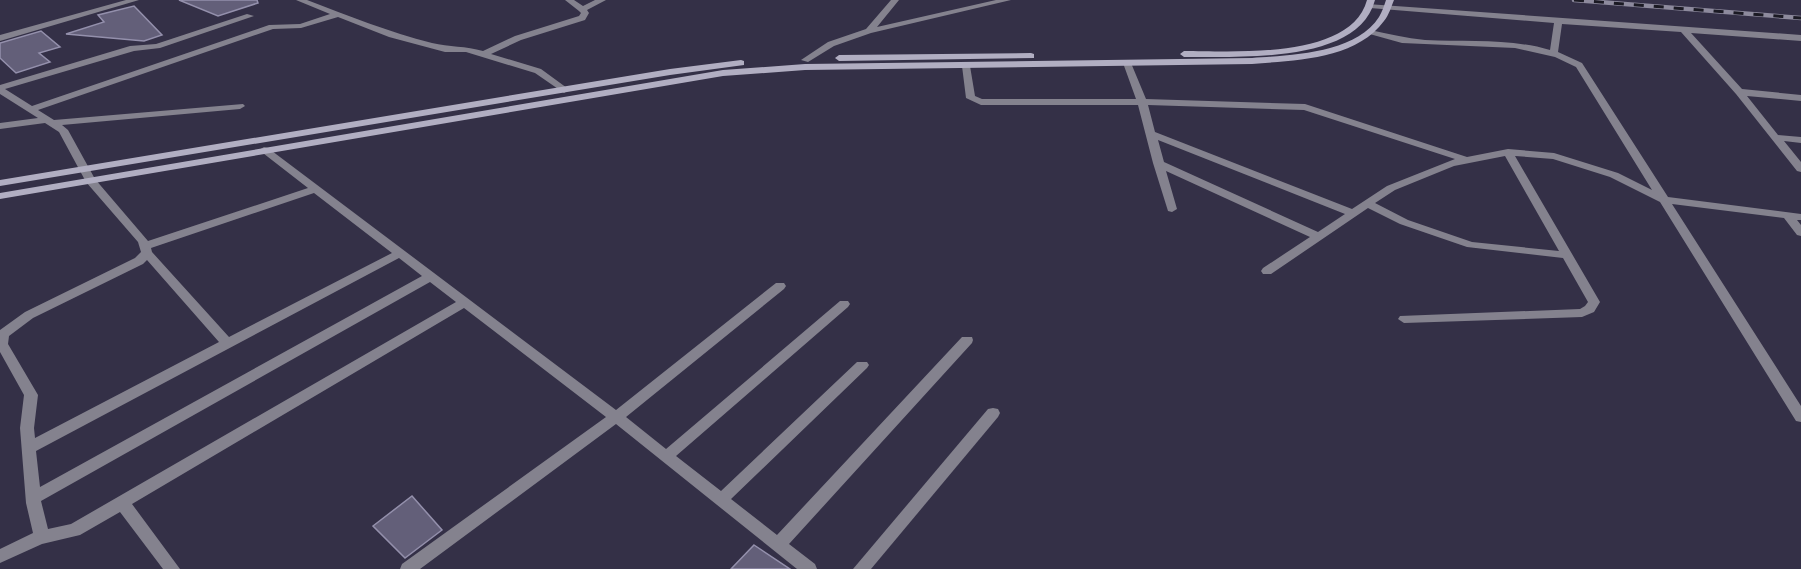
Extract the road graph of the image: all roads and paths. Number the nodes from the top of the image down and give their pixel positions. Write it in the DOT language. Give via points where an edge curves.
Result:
graph roads {
  1 [pos="135,0"];
  2 [pos="300,0"];
  3 [pos="569,0"];
  4 [pos="602,0"];
  5 [pos="895,0"];
  6 [pos="1007,0"];
  7 [pos="1371,3"];
  8 [pos="1389,4"];
  9 [pos="582,9"];
  10 [pos="337,15"];
  11 [pos="249,16"];
  12 [pos="1558,21"];
  13 [pos="1684,30"];
  14 [pos="869,31"];
  15 [pos="1370,33"];
  16 [pos="0,38"];
  17 [pos="1801,38"];
  18 [pos="1554,53"];
  19 [pos="484,54"];
  20 [pos="805,60"];
  21 [pos="1127,63"];
  22 [pos="966,66"];
  23 [pos="0,89"];
  24 [pos="564,90"];
  25 [pos="1738,92"];
  26 [pos="1801,98"];
  27 [pos="1142,102"];
  28 [pos="240,106"];
  29 [pos="29,110"];
  30 [pos="49,122"];
  31 [pos="0,126"];
  32 [pos="1151,134"];
  33 [pos="1774,137"];
  34 [pos="1801,140"];
  35 [pos="264,150"];
  36 [pos="1508,152"];
  37 [pos="1464,159"];
  38 [pos="1158,163"];
  39 [pos="1801,169"];
  40 [pos="88,175"];
  41 [pos="0,183"];
  42 [pos="316,189"];
  43 [pos="0,196"];
  44 [pos="1664,200"];
  45 [pos="1366,203"];
  46 [pos="1172,208"];
  47 [pos="1352,213"];
  48 [pos="1788,216"];
  49 [pos="1801,217"];
  50 [pos="1801,233"];
  51 [pos="1317,236"];
  52 [pos="146,249"];
  53 [pos="400,253"];
  54 [pos="1566,255"];
  55 [pos="1267,271"];
  56 [pos="431,276"];
  57 [pos="780,286"];
  58 [pos="464,302"];
  59 [pos="844,304"];
  60 [pos="1404,318"];
  61 [pos="967,340"];
  62 [pos="228,344"];
  63 [pos="4,357"];
  64 [pos="862,365"];
  65 [pos="993,413"];
  66 [pos="616,417"];
  67 [pos="1801,417"];
  68 [pos="29,448"];
  69 [pos="666,457"];
  70 [pos="34,498"];
  71 [pos="721,500"];
  72 [pos="122,503"];
  73 [pos="42,537"];
  74 [pos="778,545"];
  75 [pos="0,556"];
  76 [pos="172,569"];
  77 [pos="408,569"];
  78 [pos="809,569"];
  79 [pos="861,569"];
  1 -- 16 [label="street"];
  2 -- 10 [label="street"];
  3 -- 9 [label="street"];
  4 -- 9 [label="street"];
  5 -- 14 [label="street"];
  6 -- 14 [label="street"];
  7 -- 8 [label="street"];
  7 -- 20 [label="main road" via="1351,32 1332,41 1293,49"];
  8 -- 12 [label="street"];
  8 -- 15 [label="main road"];
  9 -- 19 [label="street" via="582,18 518,38"];
  10 -- 19 [label="street" via="392,35"];
  10 -- 29 [label="street" via="301,26 272,27"];
  11 -- 23 [label="street"];
  12 -- 13 [label="street"];
  12 -- 18 [label="street"];
  13 -- 17 [label="street"];
  13 -- 25 [label="street"];
  14 -- 20 [label="street" via="831,44"];
  15 -- 18 [label="street" via="1402,40 1506,43"];
  15 -- 21 [label="main road" via="1342,48 1306,57"];
  18 -- 44 [label="street" via="1579,65"];
  19 -- 24 [label="street" via="538,71"];
  20 -- 24 [label="main road" via="720,65"];
  21 -- 22 [label="main road"];
  21 -- 27 [label="street"];
  22 -- 27 [label="street" via="971,98 981,102"];
  22 -- 35 [label="main road" via="805,67 723,73"];
  23 -- 29 [label="street"];
  24 -- 40 [label="main road"];
  25 -- 26 [label="street"];
  25 -- 33 [label="street"];
  27 -- 32 [label="street"];
  27 -- 37 [label="street" via="1305,107"];
  28 -- 30 [label="street"];
  29 -- 30 [label="street"];
  30 -- 31 [label="street"];
  30 -- 40 [label="street" via="63,130"];
  32 -- 38 [label="street"];
  32 -- 47 [label="street"];
  33 -- 34 [label="street"];
  33 -- 39 [label="street"];
  35 -- 40 [label="main road"];
  35 -- 42 [label="street"];
  36 -- 37 [label="street"];
  36 -- 44 [label="street" via="1554,156 1635,184"];
  36 -- 54 [label="street"];
  37 -- 45 [label="street" via="1391,188"];
  38 -- 46 [label="street"];
  38 -- 51 [label="street"];
  40 -- 41 [label="main road"];
  40 -- 43 [label="main road"];
  40 -- 52 [label="street"];
  42 -- 52 [label="street"];
  42 -- 53 [label="street"];
  44 -- 48 [label="street"];
  44 -- 67 [label="street"];
  45 -- 47 [label="street"];
  45 -- 54 [label="street" via="1404,222 1471,244"];
  47 -- 51 [label="street"];
  48 -- 49 [label="street"];
  48 -- 50 [label="street"];
  51 -- 55 [label="street"];
  52 -- 62 [label="street"];
  52 -- 63 [label="street" via="139,261 9,328 3,334"];
  53 -- 56 [label="street"];
  53 -- 62 [label="street"];
  54 -- 60 [label="street" via="1594,302 1582,313"];
  56 -- 58 [label="street"];
  56 -- 70 [label="street"];
  57 -- 66 [label="street"];
  58 -- 66 [label="street"];
  58 -- 72 [label="street"];
  59 -- 69 [label="street"];
  61 -- 74 [label="street"];
  62 -- 68 [label="street"];
  63 -- 68 [label="street" via="31,395"];
  64 -- 71 [label="street"];
  65 -- 79 [label="street"];
  66 -- 69 [label="street"];
  66 -- 77 [label="street"];
  68 -- 70 [label="street"];
  69 -- 71 [label="street"];
  70 -- 73 [label="street"];
  71 -- 74 [label="street"];
  72 -- 73 [label="street" via="75,530"];
  72 -- 76 [label="street"];
  73 -- 75 [label="street"];
  74 -- 78 [label="street"];
}
